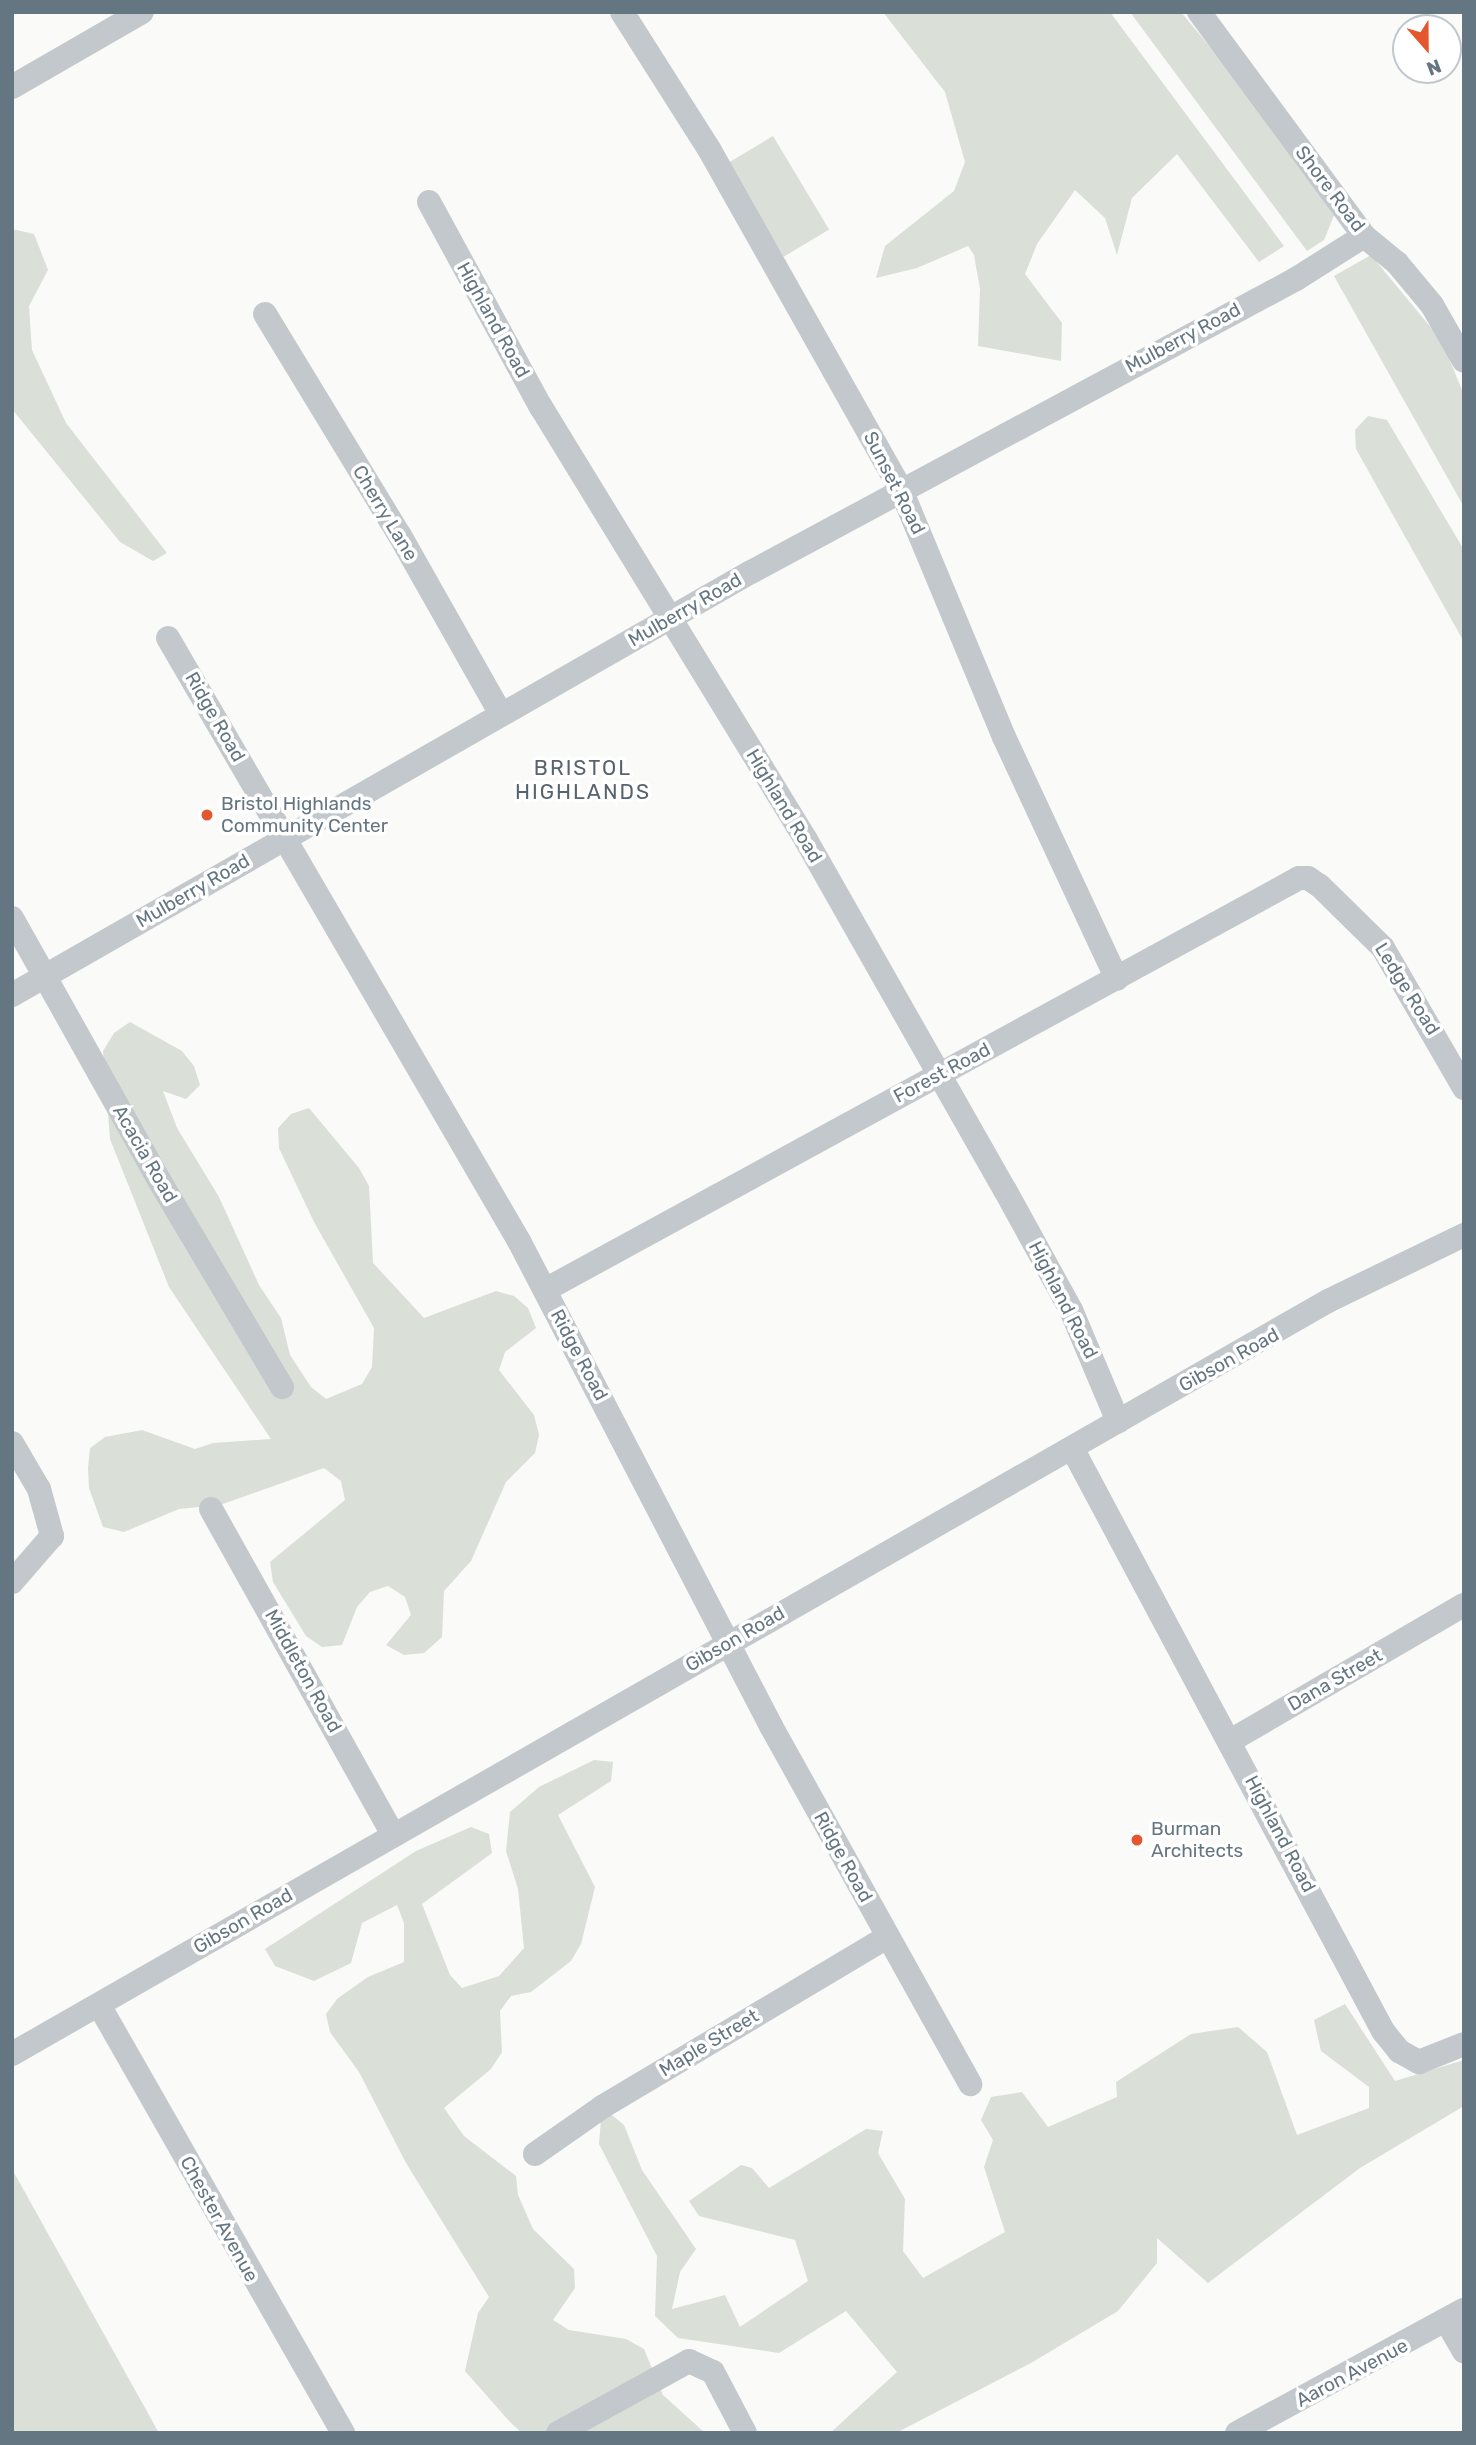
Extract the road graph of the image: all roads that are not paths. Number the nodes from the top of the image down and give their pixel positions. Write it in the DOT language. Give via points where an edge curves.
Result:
graph roads {
  1 [pos="142,12"];
  2 [pos="622,12"];
  3 [pos="1199,12"];
  4 [pos="12,87"];
  5 [pos="429,202"];
  6 [pos="1364,236"];
  7 [pos="265,314"];
  8 [pos="1464,360"];
  9 [pos="902,492"];
  10 [pos="670,618"];
  11 [pos="168,638"];
  12 [pos="501,714"];
  13 [pos="286,838"];
  14 [pos="1337,901"];
  15 [pos="12,918"];
  16 [pos="45,976"];
  17 [pos="1117,979"];
  18 [pos="12,995"];
  19 [pos="939,1074"];
  20 [pos="1464,1088"];
  21 [pos="1464,1235"];
  22 [pos="545,1290"];
  23 [pos="282,1387"];
  24 [pos="1118,1422"];
  25 [pos="12,1443"];
  26 [pos="1072,1448"];
  27 [pos="211,1509"];
  28 [pos="12,1582"];
  29 [pos="1464,1605"];
  30 [pos="728,1642"];
  31 [pos="1230,1741"];
  32 [pos="393,1835"];
  33 [pos="887,1937"];
  34 [pos="99,2005"];
  35 [pos="1464,2044"];
  36 [pos="12,2054"];
  37 [pos="970,2084"];
  38 [pos="535,2154"];
  39 [pos="1455,2316"];
  40 [pos="1464,2352"];
  41 [pos="342,2433"];
  42 [pos="558,2433"];
  43 [pos="745,2433"];
  44 [pos="1237,2433"];
  1 -- 4 [label="street"];
  2 -- 9 [label="street, Sunset Road" via="709,149"];
  3 -- 6 [label="street, Shore Road"];
  5 -- 10 [label="street, Highland Road" via="541,407"];
  6 -- 8 [label="street, Shore Road" via="1397,263 1432,305"];
  6 -- 9 [label="street, Mulberry Road" via="1296,279"];
  7 -- 12 [label="street, Cherry Lane" via="399,534"];
  9 -- 10 [label="street, Mulberry Road"];
  9 -- 17 [label="street, Sunset Road" via="1004,737"];
  10 -- 12 [label="street, Mulberry Road"];
  10 -- 19 [label="street, Highland Road" via="806,840"];
  11 -- 13 [label="street, Ridge Road"];
  12 -- 13 [label="street, Mulberry Road"];
  13 -- 16 [label="street, Mulberry Road"];
  13 -- 22 [label="street, Ridge Road" via="403,1035"];
  14 -- 17 [label="street, Forest Road" via="1308,878 1299,878"];
  14 -- 20 [label="street, Ledge Road" via="1392,960"];
  15 -- 16 [label="street, Acacia Road"];
  16 -- 18 [label="street, Mulberry Road"];
  16 -- 23 [label="street, Acacia Road"];
  17 -- 19 [label="street, Forest Road"];
  19 -- 22 [label="street, Forest Road"];
  19 -- 24 [label="street, Highland Road" via="1071,1310"];
  21 -- 24 [label="street, Gibson Road" via="1328,1301"];
  22 -- 30 [label="street, Ridge Road"];
  24 -- 26 [label="street, Gibson Road"];
  25 -- 28 [label="street" via="39,1489 50,1519 51,1540"];
  26 -- 30 [label="street, Gibson Road"];
  26 -- 31 [label="street, Highland Road"];
  27 -- 32 [label="street, Middleton Road"];
  29 -- 31 [label="street, Dana Street"];
  30 -- 32 [label="street, Gibson Road"];
  30 -- 33 [label="street, Ridge Road"];
  31 -- 35 [label="street, Highland Road" via="1383,2031 1399,2051 1419,2062"];
  32 -- 34 [label="street, Gibson Road"];
  33 -- 37 [label="street, Ridge Road"];
  33 -- 38 [label="street, Maple Street" via="601,2107"];
  34 -- 36 [label="street, Gibson Road"];
  34 -- 41 [label="street, Chester Avenue"];
  39 -- 40 [label="street"];
  39 -- 44 [label="street, Aaron Avenue"];
  42 -- 43 [label="street" via="689,2361 713,2372"];
}
